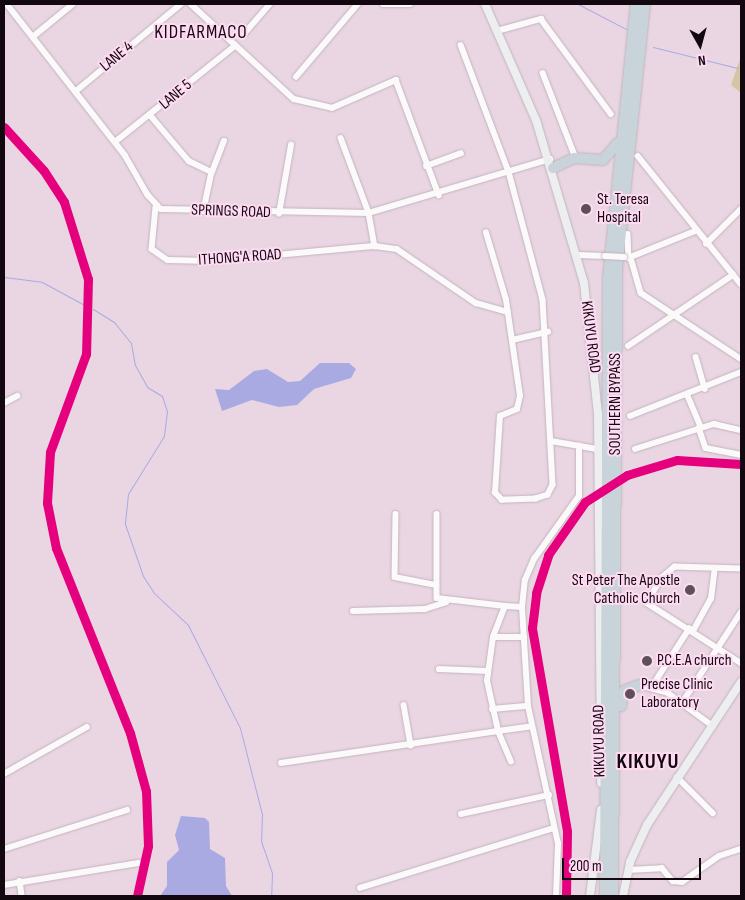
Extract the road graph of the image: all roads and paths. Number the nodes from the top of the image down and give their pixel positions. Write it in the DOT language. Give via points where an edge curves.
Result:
graph roads {
  1 [pos="7,4"];
  2 [pos="73,4"];
  3 [pos="181,4"];
  4 [pos="191,4"];
  5 [pos="270,4"];
  6 [pos="358,4"];
  7 [pos="384,4"];
  8 [pos="410,4"];
  9 [pos="485,4"];
  10 [pos="636,4"];
  11 [pos="645,4"];
  12 [pos="497,31"];
  13 [pos="34,36"];
  14 [pos="243,36"];
  15 [pos="461,45"];
  16 [pos="235,46"];
  17 [pos="543,73"];
  18 [pos="296,77"];
  19 [pos="76,91"];
  20 [pos="611,114"];
  21 [pos="151,116"];
  22 [pos="341,138"];
  23 [pos="620,138"];
  24 [pos="224,141"];
  25 [pos="116,142"];
  26 [pos="291,145"];
  27 [pos="461,153"];
  28 [pos="638,156"];
  29 [pos="576,158"];
  30 [pos="551,164"];
  31 [pos="426,166"];
  32 [pos="212,172"];
  33 [pos="509,172"];
  34 [pos="439,195"];
  35 [pos="156,207"];
  36 [pos="741,209"];
  37 [pos="204,211"];
  38 [pos="279,214"];
  39 [pos="369,214"];
  40 [pos="695,231"];
  41 [pos="486,233"];
  42 [pos="628,234"];
  43 [pos="706,244"];
  44 [pos="375,246"];
  45 [pos="578,255"];
  46 [pos="628,258"];
  47 [pos="741,274"];
  48 [pos="734,277"];
  49 [pos="741,284"];
  50 [pos="508,312"];
  51 [pos="676,317"];
  52 [pos="548,332"];
  53 [pos="512,340"];
  54 [pos="628,346"];
  55 [pos="696,357"];
  56 [pos="741,359"];
  57 [pos="741,372"];
  58 [pos="705,389"];
  59 [pos="18,396"];
  60 [pos="688,396"];
  61 [pos="4,403"];
  62 [pos="630,416"];
  63 [pos="700,427"];
  64 [pos="741,430"];
  65 [pos="551,441"];
  66 [pos="579,446"];
  67 [pos="598,449"];
  68 [pos="635,449"];
  69 [pos="741,455"];
  70 [pos="396,514"];
  71 [pos="437,514"];
  72 [pos="714,568"];
  73 [pos="741,569"];
  74 [pos="436,585"];
  75 [pos="446,602"];
  76 [pos="504,606"];
  77 [pos="522,607"];
  78 [pos="353,611"];
  79 [pos="741,612"];
  80 [pos="616,620"];
  81 [pos="691,630"];
  82 [pos="493,637"];
  83 [pos="524,637"];
  84 [pos="717,648"];
  85 [pos="741,663"];
  86 [pos="439,669"];
  87 [pos="488,671"];
  88 [pos="741,684"];
  89 [pos="639,685"];
  90 [pos="653,686"];
  91 [pos="682,704"];
  92 [pos="404,705"];
  93 [pos="528,706"];
  94 [pos="492,709"];
  95 [pos="532,726"];
  96 [pos="713,726"];
  97 [pos="88,727"];
  98 [pos="498,731"];
  99 [pos="411,745"];
  100 [pos="511,762"];
  101 [pos="281,764"];
  102 [pos="616,766"];
  103 [pos="4,774"];
  104 [pos="677,778"];
  105 [pos="549,795"];
  106 [pos="127,810"];
  107 [pos="713,813"];
  108 [pos="461,814"];
  109 [pos="554,828"];
  110 [pos="4,849"];
  111 [pos="741,849"];
  112 [pos="138,863"];
  113 [pos="628,870"];
  114 [pos="20,881"];
  115 [pos="4,885"];
  116 [pos="360,888"];
  117 [pos="22,896"];
  118 [pos="556,896"];
  119 [pos="590,896"];
  120 [pos="605,896"];
  121 [pos="613,896"];
  122 [pos="623,896"];
  1 -- 13 [label="street"];
  2 -- 13 [label="street"];
  3 -- 19 [label="street, LANE 4"];
  4 -- 16 [label="street"];
  5 -- 14 [label="street"];
  6 -- 18 [label="street"];
  7 -- 8 [label="street"];
  9 -- 12 [label="main road, KIKUYU ROAD"];
  10 -- 23 [label="highway, SOUTHERN BYPASS"];
  11 -- 80 [label="highway, SOUTHERN BYPASS" via="617,270"];
  12 -- 20 [label="street" via="540,19"];
  12 -- 30 [label="main road, KIKUYU ROAD"];
  13 -- 19 [label="street"];
  15 -- 33 [label="street"];
  16 -- 21 [label="street, LANE 5"];
  16 -- 31 [label="street" via="287,96 326,107 396,80"];
  17 -- 29 [label="street"];
  19 -- 25 [label="street"];
  21 -- 25 [label="street, LANE 5"];
  21 -- 32 [label="street" via="189,161"];
  22 -- 39 [label="street"];
  23 -- 29 [label="highway" via="603,160"];
  23 -- 120 [label="highway, SOUTHERN BYPASS" via="608,278"];
  24 -- 32 [label="street"];
  25 -- 35 [label="street"];
  26 -- 38 [label="street"];
  27 -- 31 [label="street"];
  28 -- 40 [label="street"];
  29 -- 30 [label="highway"];
  30 -- 33 [label="street, SPRINGS ROAD"];
  30 -- 45 [label="main road, KIKUYU ROAD"];
  31 -- 34 [label="street"];
  32 -- 37 [label="street"];
  33 -- 34 [label="street, SPRINGS ROAD"];
  33 -- 52 [label="street"];
  34 -- 39 [label="street, SPRINGS ROAD"];
  35 -- 37 [label="street, SPRINGS ROAD"];
  35 -- 44 [label="street, ITHONG'A ROAD" via="152,249 168,260 212,261"];
  36 -- 43 [label="street"];
  37 -- 38 [label="street, SPRINGS ROAD"];
  38 -- 39 [label="street, SPRINGS ROAD"];
  39 -- 44 [label="street"];
  40 -- 43 [label="street"];
  40 -- 46 [label="street"];
  41 -- 50 [label="street"];
  42 -- 46 [label="street"];
  43 -- 48 [label="street"];
  44 -- 50 [label="street" via="397,249 476,304"];
  45 -- 46 [label="street, bridge"];
  45 -- 67 [label="main road, KIKUYU ROAD" via="593,349"];
  46 -- 51 [label="street" via="641,294"];
  47 -- 48 [label="street"];
  48 -- 49 [label="street"];
  48 -- 51 [label="street"];
  50 -- 53 [label="street"];
  51 -- 54 [label="street"];
  51 -- 56 [label="street"];
  52 -- 53 [label="street"];
  52 -- 65 [label="street"];
  53 -- 65 [label="street" via="520,402 500,416 496,496 502,500 536,499 551,493"];
  55 -- 58 [label="street"];
  57 -- 58 [label="street"];
  58 -- 60 [label="street"];
  59 -- 61 [label="street"];
  60 -- 62 [label="street"];
  60 -- 63 [label="street"];
  63 -- 64 [label="street" via="721,425"];
  63 -- 68 [label="street"];
  63 -- 69 [label="street" via="706,448"];
  65 -- 66 [label="street"];
  66 -- 67 [label="street"];
  66 -- 77 [label="street" via="579,496 534,559 525,580"];
  67 -- 119 [label="main road, KIKUYU ROAD" via="601,816"];
  70 -- 74 [label="street" via="395,577"];
  71 -- 74 [label="street"];
  72 -- 73 [label="street"];
  72 -- 81 [label="street" via="711,599"];
  72 -- 81 [label="street" via="671,569 647,602"];
  74 -- 75 [label="street" via="437,598"];
  75 -- 76 [label="street"];
  75 -- 78 [label="street" via="425,609"];
  76 -- 77 [label="street"];
  76 -- 82 [label="street"];
  77 -- 83 [label="street"];
  79 -- 84 [label="street"];
  80 -- 89 [label="highway" via="622,675"];
  80 -- 102 [label="highway, SOUTHERN BYPASS"];
  81 -- 84 [label="street"];
  81 -- 90 [label="street"];
  82 -- 83 [label="street"];
  82 -- 87 [label="street"];
  83 -- 93 [label="street"];
  84 -- 85 [label="street"];
  84 -- 91 [label="street"];
  86 -- 87 [label="street"];
  87 -- 94 [label="street"];
  88 -- 96 [label="main road"];
  89 -- 90 [label="street"];
  89 -- 102 [label="highway" via="623,694 622,757"];
  90 -- 91 [label="street"];
  91 -- 96 [label="street"];
  92 -- 99 [label="street"];
  93 -- 94 [label="street"];
  93 -- 95 [label="street"];
  94 -- 98 [label="street"];
  95 -- 98 [label="street"];
  95 -- 105 [label="street"];
  96 -- 104 [label="main road"];
  97 -- 103 [label="street"];
  98 -- 99 [label="street"];
  98 -- 100 [label="street"];
  99 -- 101 [label="street"];
  102 -- 121 [label="highway, SOUTHERN BYPASS"];
  104 -- 107 [label="street"];
  104 -- 113 [label="main road" via="647,825"];
  105 -- 108 [label="street"];
  105 -- 109 [label="street"];
  106 -- 110 [label="street"];
  109 -- 116 [label="street"];
  109 -- 118 [label="street"];
  111 -- 113 [label="street" via="720,856 682,882 673,881 662,868"];
  112 -- 114 [label="street"];
  113 -- 122 [label="main road"];
  114 -- 115 [label="street"];
  114 -- 117 [label="street"];
}
